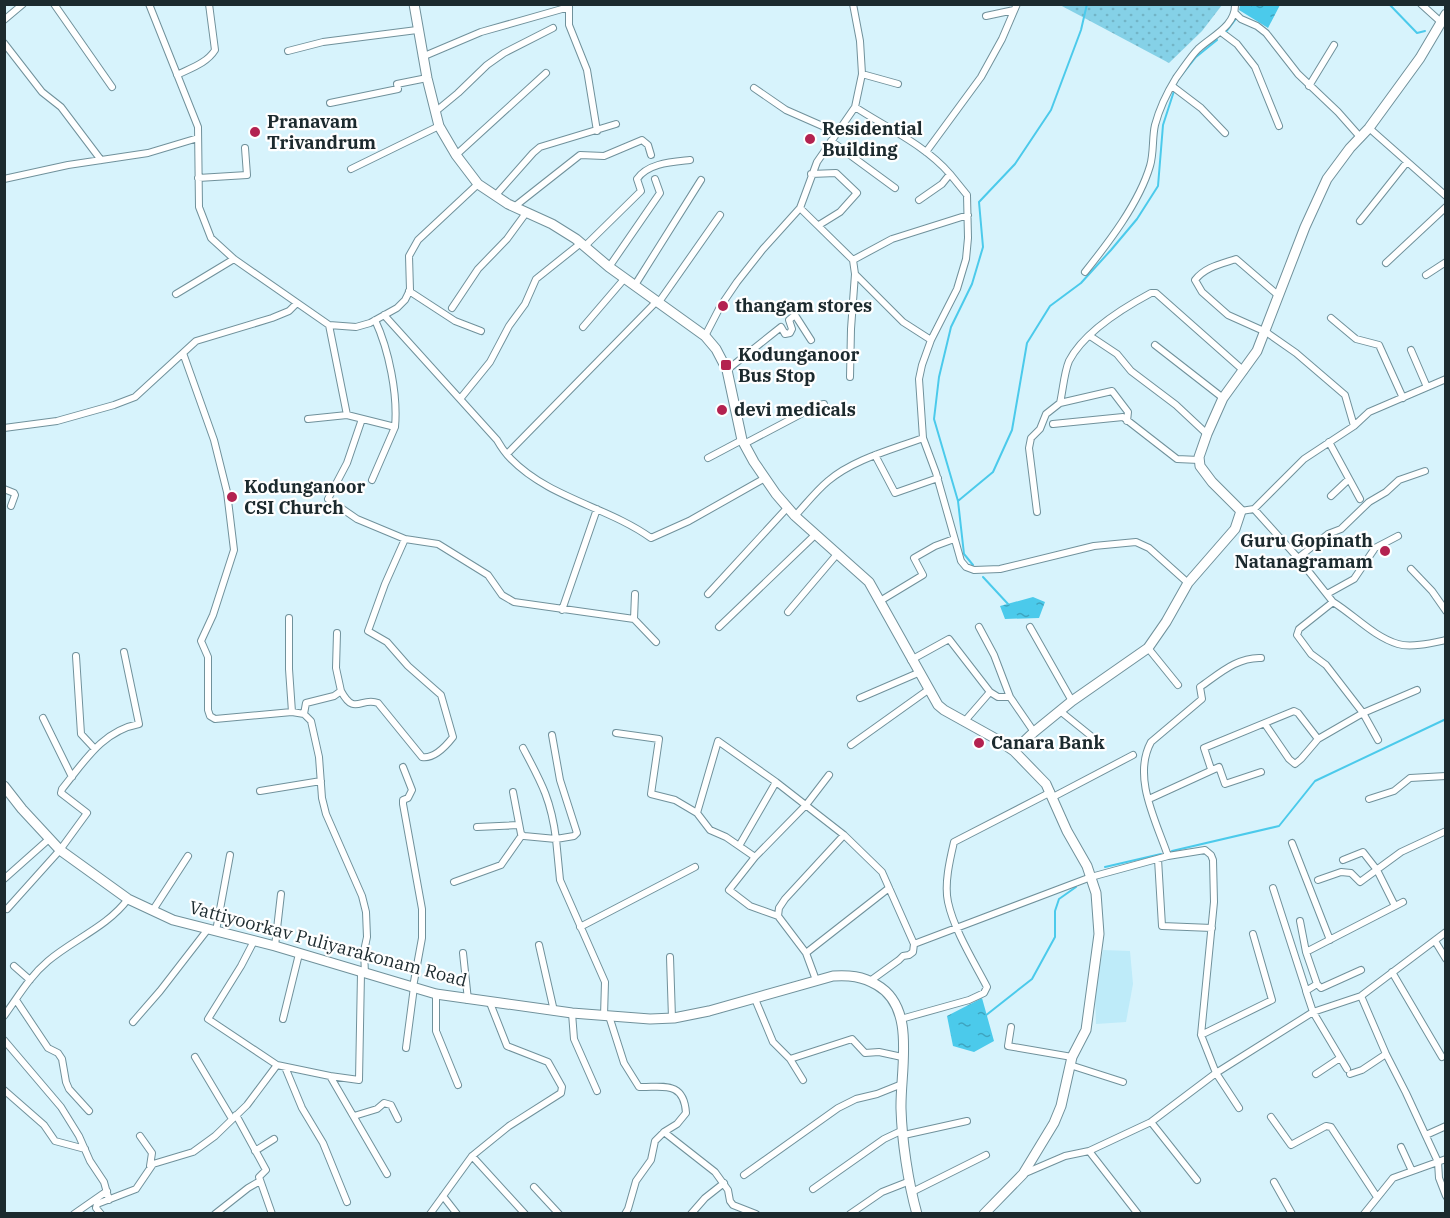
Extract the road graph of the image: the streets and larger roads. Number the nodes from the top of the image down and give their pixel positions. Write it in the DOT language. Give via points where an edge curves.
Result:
graph roads {
  1 [pos="54,4"];
  2 [pos="149,4"];
  3 [pos="209,4"];
  4 [pos="414,4"];
  5 [pos="853,4"];
  6 [pos="1235,4"];
  7 [pos="1421,4"];
  8 [pos="21,5"];
  9 [pos="569,6"];
  10 [pos="1015,7"];
  11 [pos="1235,13"];
  12 [pos="986,16"];
  13 [pos="1444,19"];
  14 [pos="4,20"];
  15 [pos="553,28"];
  16 [pos="417,30"];
  17 [pos="1221,32"];
  18 [pos="4,43"];
  19 [pos="1334,45"];
  20 [pos="288,51"];
  21 [pos="422,57"];
  22 [pos="546,73"];
  23 [pos="862,74"];
  24 [pos="177,75"];
  25 [pos="426,78"];
  26 [pos="898,84"];
  27 [pos="1172,86"];
  28 [pos="1309,86"];
  29 [pos="112,87"];
  30 [pos="754,88"];
  31 [pos="330,103"];
  32 [pos="855,107"];
  33 [pos="434,112"];
  34 [pos="616,124"];
  35 [pos="439,126"];
  36 [pos="1279,126"];
  37 [pos="1369,128"];
  38 [pos="597,131"];
  39 [pos="836,132"];
  40 [pos="1225,133"];
  41 [pos="198,138"];
  42 [pos="1361,138"];
  43 [pos="831,141"];
  44 [pos="245,148"];
  45 [pos="926,152"];
  46 [pos="456,155"];
  47 [pos="651,155"];
  48 [pos="101,160"];
  49 [pos="690,160"];
  50 [pos="1407,162"];
  51 [pos="351,169"];
  52 [pos="811,174"];
  53 [pos="950,174"];
  54 [pos="198,178"];
  55 [pos="4,179"];
  56 [pos="655,180"];
  57 [pos="701,180"];
  58 [pos="478,184"];
  59 [pos="895,188"];
  60 [pos="495,196"];
  61 [pos="1446,196"];
  62 [pos="920,200"];
  63 [pos="514,207"];
  64 [pos="1446,207"];
  65 [pos="800,208"];
  66 [pos="526,213"];
  67 [pos="720,215"];
  68 [pos="968,215"];
  69 [pos="1359,220"];
  70 [pos="819,225"];
  71 [pos="583,245"];
  72 [pos="234,259"];
  73 [pos="853,260"];
  74 [pos="1446,262"];
  75 [pos="1386,263"];
  76 [pos="609,267"];
  77 [pos="1085,272"];
  78 [pos="855,274"];
  79 [pos="1426,275"];
  80 [pos="625,278"];
  81 [pos="635,285"];
  82 [pos="409,291"];
  83 [pos="176,294"];
  84 [pos="1279,297"];
  85 [pos="658,302"];
  86 [pos="297,303"];
  87 [pos="452,309"];
  88 [pos="384,315"];
  89 [pos="1331,318"];
  90 [pos="375,320"];
  91 [pos="329,326"];
  92 [pos="584,327"];
  93 [pos="481,331"];
  94 [pos="1266,332"];
  95 [pos="705,336"];
  96 [pos="1090,336"];
  97 [pos="811,340"];
  98 [pos="931,340"];
  99 [pos="1155,345"];
  100 [pos="1411,350"];
  101 [pos="183,353"];
  102 [pos="727,370"];
  103 [pos="1244,371"];
  104 [pos="850,377"];
  105 [pos="1446,379"];
  106 [pos="1427,387"];
  107 [pos="1223,398"];
  108 [pos="1403,398"];
  109 [pos="460,399"];
  110 [pos="1060,403"];
  111 [pos="824,404"];
  112 [pos="347,415"];
  113 [pos="308,419"];
  114 [pos="362,419"];
  115 [pos="1128,421"];
  116 [pos="1053,424"];
  117 [pos="1354,426"];
  118 [pos="395,427"];
  119 [pos="4,428"];
  120 [pos="1207,434"];
  121 [pos="923,438"];
  122 [pos="743,442"];
  123 [pos="1329,442"];
  124 [pos="507,454"];
  125 [pos="875,455"];
  126 [pos="708,458"];
  127 [pos="1199,460"];
  128 [pos="1425,471"];
  129 [pos="765,478"];
  130 [pos="938,478"];
  131 [pos="1349,479"];
  132 [pos="372,480"];
  133 [pos="4,489"];
  134 [pos="1330,496"];
  135 [pos="1360,499"];
  136 [pos="11,506"];
  137 [pos="788,508"];
  138 [pos="597,509"];
  139 [pos="1254,509"];
  140 [pos="1241,511"];
  141 [pos="1037,512"];
  142 [pos="795,516"];
  143 [pos="816,534"];
  144 [pos="1398,536"];
  145 [pos="405,539"];
  146 [pos="954,539"];
  147 [pos="838,553"];
  148 [pos="1298,558"];
  149 [pos="1412,569"];
  150 [pos="1188,583"];
  151 [pos="635,594"];
  152 [pos="708,594"];
  153 [pos="1327,594"];
  154 [pos="880,601"];
  155 [pos="1333,602"];
  156 [pos="562,610"];
  157 [pos="1446,611"];
  158 [pos="788,612"];
  159 [pos="289,618"];
  160 [pos="634,619"];
  161 [pos="719,627"];
  162 [pos="979,627"];
  163 [pos="1030,627"];
  164 [pos="337,633"];
  165 [pos="1446,640"];
  166 [pos="656,642"];
  167 [pos="1148,648"];
  168 [pos="124,652"];
  169 [pos="76,656"];
  170 [pos="1261,658"];
  171 [pos="911,660"];
  172 [pos="918,673"];
  173 [pos="1178,685"];
  174 [pos="928,690"];
  175 [pos="1417,690"];
  176 [pos="341,691"];
  177 [pos="990,692"];
  178 [pos="1010,697"];
  179 [pos="860,698"];
  180 [pos="1072,701"];
  181 [pos="1060,711"];
  182 [pos="292,712"];
  183 [pos="1363,713"];
  184 [pos="304,714"];
  185 [pos="43,718"];
  186 [pos="964,722"];
  187 [pos="1265,724"];
  188 [pos="1034,732"];
  189 [pos="616,733"];
  190 [pos="552,735"];
  191 [pos="1318,739"];
  192 [pos="1096,740"];
  193 [pos="1378,740"];
  194 [pos="851,745"];
  195 [pos="94,748"];
  196 [pos="523,748"];
  197 [pos="1014,751"];
  198 [pos="1133,755"];
  199 [pos="403,767"];
  200 [pos="1211,769"];
  201 [pos="1261,772"];
  202 [pos="829,775"];
  203 [pos="1446,776"];
  204 [pos="72,777"];
  205 [pos="321,782"];
  206 [pos="776,782"];
  207 [pos="5,788"];
  208 [pos="260,791"];
  209 [pos="513,792"];
  210 [pos="1052,795"];
  211 [pos="1149,799"];
  212 [pos="1369,799"];
  213 [pos="806,805"];
  214 [pos="697,813"];
  215 [pos="518,825"];
  216 [pos="477,827"];
  217 [pos="1446,831"];
  218 [pos="522,835"];
  219 [pos="844,835"];
  220 [pos="49,839"];
  221 [pos="556,839"];
  222 [pos="1292,843"];
  223 [pos="740,846"];
  224 [pos="60,850"];
  225 [pos="230,855"];
  226 [pos="188,856"];
  227 [pos="755,856"];
  228 [pos="1168,856"];
  229 [pos="1158,859"];
  230 [pos="1342,860"];
  231 [pos="695,867"];
  232 [pos="1377,870"];
  233 [pos="1091,877"];
  234 [pos="4,879"];
  235 [pos="1318,880"];
  236 [pos="454,882"];
  237 [pos="889,888"];
  238 [pos="1273,888"];
  239 [pos="281,894"];
  240 [pos="128,899"];
  241 [pos="1403,902"];
  242 [pos="1395,906"];
  243 [pos="7,909"];
  244 [pos="153,910"];
  245 [pos="777,916"];
  246 [pos="1300,921"];
  247 [pos="580,927"];
  248 [pos="958,928"];
  249 [pos="1212,928"];
  250 [pos="212,930"];
  251 [pos="1446,932"];
  252 [pos="1253,934"];
  253 [pos="254,940"];
  254 [pos="1330,940"];
  255 [pos="1435,941"];
  256 [pos="914,944"];
  257 [pos="539,945"];
  258 [pos="275,946"];
  259 [pos="1306,952"];
  260 [pos="463,953"];
  261 [pos="806,953"];
  262 [pos="299,954"];
  263 [pos="670,957"];
  264 [pos="1446,958"];
  265 [pos="14,966"];
  266 [pos="1361,970"];
  267 [pos="1392,972"];
  268 [pos="363,973"];
  269 [pos="30,980"];
  270 [pos="816,980"];
  271 [pos="870,981"];
  272 [pos="1317,984"];
  273 [pos="414,987"];
  274 [pos="1306,990"];
  275 [pos="436,994"];
  276 [pos="1361,996"];
  277 [pos="468,999"];
  278 [pos="754,999"];
  279 [pos="16,1000"];
  280 [pos="490,1003"];
  281 [pos="554,1011"];
  282 [pos="1313,1012"];
  283 [pos="572,1013"];
  284 [pos="4,1016"];
  285 [pos="606,1016"];
  286 [pos="672,1018"];
  287 [pos="283,1019"];
  288 [pos="901,1019"];
  289 [pos="133,1022"];
  290 [pos="1011,1027"];
  291 [pos="1202,1035"];
  292 [pos="4,1040"];
  293 [pos="406,1048"];
  294 [pos="1386,1054"];
  295 [pos="195,1057"];
  296 [pos="903,1057"];
  297 [pos="1442,1057"];
  298 [pos="1340,1058"];
  299 [pos="790,1059"];
  300 [pos="1071,1061"];
  301 [pos="277,1065"];
  302 [pos="285,1067"];
  303 [pos="1216,1073"];
  304 [pos="1317,1074"];
  305 [pos="330,1076"];
  306 [pos="803,1080"];
  307 [pos="1123,1082"];
  308 [pos="902,1084"];
  309 [pos="458,1085"];
  310 [pos="4,1090"];
  311 [pos="597,1091"];
  312 [pos="1239,1108"];
  313 [pos="89,1110"];
  314 [pos="354,1116"];
  315 [pos="234,1117"];
  316 [pos="1270,1117"];
  317 [pos="398,1119"];
  318 [pos="967,1121"];
  319 [pos="1151,1122"];
  320 [pos="1446,1126"];
  321 [pos="664,1132"];
  322 [pos="904,1132"];
  323 [pos="1426,1135"];
  324 [pos="140,1136"];
  325 [pos="274,1139"];
  326 [pos="1401,1147"];
  327 [pos="85,1149"];
  328 [pos="255,1151"];
  329 [pos="1089,1151"];
  330 [pos="986,1155"];
  331 [pos="472,1156"];
  332 [pos="1446,1159"];
  333 [pos="1438,1162"];
  334 [pos="150,1167"];
  335 [pos="1412,1171"];
  336 [pos="387,1174"];
  337 [pos="1023,1174"];
  338 [pos="744,1175"];
  339 [pos="1197,1180"];
  340 [pos="260,1181"];
  341 [pos="910,1181"];
  342 [pos="1274,1182"];
  343 [pos="724,1183"];
  344 [pos="534,1187"];
  345 [pos="813,1189"];
  346 [pos="107,1191"];
  347 [pos="912,1192"];
  348 [pos="443,1196"];
  349 [pos="1446,1196"];
  350 [pos="1377,1197"];
  351 [pos="109,1200"];
  352 [pos="347,1202"];
  353 [pos="74,1214"];
  354 [pos="101,1214"];
  355 [pos="215,1214"];
  356 [pos="272,1214"];
  357 [pos="430,1214"];
  358 [pos="457,1214"];
  359 [pos="525,1214"];
  360 [pos="559,1214"];
  361 [pos="625,1214"];
  362 [pos="691,1214"];
  363 [pos="756,1214"];
  364 [pos="850,1214"];
  365 [pos="917,1214"];
  366 [pos="984,1214"];
  367 [pos="1138,1214"];
  368 [pos="1292,1214"];
  369 [pos="1364,1214"];
  1 -- 29 [label="street"];
  2 -- 24 [label="street"];
  3 -- 24 [label="street" via="216,50 205,61"];
  4 -- 16 [label="street"];
  5 -- 23 [label="street"];
  6 -- 11 [label="street"];
  7 -- 13 [label="street"];
  8 -- 14 [label="street"];
  9 -- 21 [label="street" via="481,32"];
  9 -- 38 [label="street" via="569,25 587,70"];
  10 -- 12 [label="street"];
  10 -- 45 [label="street" via="981,77"];
  11 -- 17 [label="street"];
  11 -- 28 [label="street" via="1266,33"];
  13 -- 37 [label="street"];
  15 -- 33 [label="street" via="487,65"];
  16 -- 20 [label="street" via="322,42"];
  16 -- 21 [label="street"];
  17 -- 27 [label="street" via="1198,49"];
  17 -- 36 [label="street" via="1237,44 1255,67"];
  18 -- 48 [label="street" via="42,92 61,107"];
  19 -- 28 [label="street"];
  21 -- 25 [label="street"];
  22 -- 46 [label="street"];
  23 -- 26 [label="street"];
  23 -- 32 [label="street"];
  24 -- 41 [label="street" via="197,123"];
  25 -- 31 [label="street" via="397,84 398,89"];
  25 -- 33 [label="street"];
  27 -- 40 [label="street"];
  27 -- 77 [label="street" via="1156,124 1147,174 1107,244"];
  28 -- 42 [label="street"];
  30 -- 39 [label="street" via="786,110"];
  32 -- 39 [label="street"];
  32 -- 45 [label="street"];
  33 -- 35 [label="street"];
  34 -- 38 [label="street"];
  35 -- 46 [label="street"];
  35 -- 51 [label="street"];
  37 -- 42 [label="street"];
  37 -- 50 [label="street"];
  38 -- 60 [label="street" via="540,147"];
  39 -- 43 [label="street"];
  41 -- 48 [label="street" via="148,153"];
  41 -- 54 [label="street"];
  42 -- 84 [label="street" via="1327,178"];
  43 -- 52 [label="street"];
  43 -- 59 [label="street"];
  44 -- 54 [label="street" via="247,175"];
  45 -- 53 [label="street"];
  46 -- 58 [label="street"];
  47 -- 63 [label="street" via="642,140 604,156 580,155"];
  48 -- 55 [label="street"];
  49 -- 71 [label="street" via="656,166 639,176 641,190"];
  50 -- 61 [label="street"];
  50 -- 69 [label="street"];
  52 -- 65 [label="street"];
  52 -- 70 [label="street" via="836,173 857,193 840,212"];
  53 -- 62 [label="street"];
  53 -- 68 [label="street" via="967,195"];
  54 -- 72 [label="street" via="199,207 205,225 216,243"];
  56 -- 76 [label="street" via="660,193"];
  57 -- 81 [label="street"];
  58 -- 60 [label="street"];
  58 -- 82 [label="street" via="418,240 408,256"];
  60 -- 63 [label="street"];
  63 -- 66 [label="street"];
  64 -- 75 [label="street"];
  65 -- 70 [label="street"];
  65 -- 95 [label="street" via="736,282"];
  66 -- 71 [label="street" via="552,224"];
  66 -- 87 [label="street" via="478,269"];
  67 -- 85 [label="street"];
  68 -- 73 [label="street" via="892,239"];
  68 -- 98 [label="street" via="964,268"];
  70 -- 73 [label="street"];
  71 -- 76 [label="street"];
  71 -- 109 [label="street" via="536,279 490,362"];
  72 -- 83 [label="street"];
  72 -- 86 [label="street"];
  73 -- 78 [label="street"];
  74 -- 79 [label="street"];
  76 -- 80 [label="street"];
  78 -- 98 [label="street" via="903,322"];
  78 -- 104 [label="street"];
  80 -- 81 [label="street"];
  80 -- 92 [label="street"];
  81 -- 85 [label="street"];
  82 -- 88 [label="street" via="397,308"];
  82 -- 93 [label="street" via="455,321"];
  84 -- 94 [label="street"];
  84 -- 94 [label="street" via="1236,259 1216,265 1195,280 1202,292 1228,315"];
  85 -- 95 [label="street"];
  85 -- 124 [label="street"];
  86 -- 91 [label="street"];
  86 -- 101 [label="street" via="289,311 196,341"];
  88 -- 90 [label="street"];
  88 -- 109 [label="street"];
  89 -- 108 [label="street" via="1356,339 1379,345"];
  90 -- 91 [label="street" via="356,327"];
  90 -- 118 [label="street" via="384,342 397,410"];
  91 -- 112 [label="street"];
  94 -- 103 [label="street"];
  94 -- 117 [label="street" via="1345,395"];
  95 -- 102 [label="street"];
  96 -- 103 [label="street" via="1124,307 1154,292"];
  96 -- 110 [label="street" via="1068,364"];
  96 -- 120 [label="street" via="1117,354 1131,371"];
  97 -- 102 [label="street" via="795,315 789,320 790,333 785,334 781,327"];
  98 -- 121 [label="street" via="920,373"];
  99 -- 107 [label="street"];
  100 -- 106 [label="street"];
  101 -- 119 [label="street" via="135,397 57,421"];
  101 -- 182 [label="street" via="214,440 234,550 201,641 208,657 208,710 214,719"];
  102 -- 122 [label="street"];
  103 -- 107 [label="street"];
  105 -- 106 [label="street"];
  106 -- 108 [label="street"];
  107 -- 120 [label="street"];
  108 -- 117 [label="street" via="1369,412"];
  109 -- 124 [label="street"];
  110 -- 115 [label="street" via="1112,392 1128,412"];
  110 -- 141 [label="street" via="1047,414 1029,443"];
  111 -- 122 [label="street"];
  112 -- 113 [label="street"];
  112 -- 114 [label="street"];
  114 -- 118 [label="street"];
  114 -- 145 [label="street" via="347,463 328,499 357,519"];
  115 -- 116 [label="street" via="1123,417"];
  115 -- 127 [label="street" via="1177,459"];
  117 -- 123 [label="street"];
  118 -- 132 [label="street"];
  120 -- 127 [label="street"];
  121 -- 125 [label="street"];
  121 -- 130 [label="street"];
  122 -- 126 [label="street"];
  122 -- 129 [label="street"];
  123 -- 131 [label="street"];
  123 -- 139 [label="street" via="1304,459"];
  124 -- 138 [label="street" via="544,483"];
  125 -- 130 [label="street" via="895,493"];
  125 -- 142 [label="street" via="828,481"];
  127 -- 140 [label="street" via="1204,473"];
  128 -- 148 [label="street" via="1399,480 1341,529 1328,534"];
  129 -- 137 [label="street"];
  129 -- 138 [label="street" via="651,538 635,526"];
  130 -- 146 [label="street"];
  131 -- 134 [label="street"];
  131 -- 135 [label="street"];
  133 -- 136 [label="street" via="15,495"];
  137 -- 142 [label="street"];
  137 -- 152 [label="street"];
  138 -- 156 [label="street"];
  139 -- 140 [label="street"];
  139 -- 148 [label="street"];
  140 -- 150 [label="street" via="1235,529"];
  142 -- 143 [label="street"];
  143 -- 147 [label="street"];
  143 -- 161 [label="street"];
  144 -- 153 [label="street" via="1375,548 1354,579"];
  145 -- 156 [label="street" via="438,544 488,575 502,595 514,602"];
  145 -- 176 [label="street" via="368,631 387,642 441,694 453,736 432,757 422,758 378,703 351,704"];
  146 -- 150 [label="street" via="963,564 978,571 1094,546 1136,542 1149,548"];
  146 -- 154 [label="street" via="914,558 923,574"];
  147 -- 154 [label="street" via="869,582"];
  147 -- 158 [label="street"];
  148 -- 153 [label="street"];
  149 -- 157 [label="street"];
  150 -- 167 [label="street"];
  151 -- 160 [label="street"];
  153 -- 155 [label="street"];
  154 -- 171 [label="street"];
  155 -- 165 [label="street" via="1398,644"];
  155 -- 183 [label="street" via="1299,629 1298,635"];
  156 -- 160 [label="street"];
  159 -- 182 [label="street"];
  160 -- 166 [label="street"];
  162 -- 178 [label="street"];
  163 -- 180 [label="street"];
  164 -- 176 [label="street" via="336,668"];
  167 -- 173 [label="street"];
  167 -- 180 [label="street"];
  168 -- 195 [label="street" via="139,724 116,732"];
  169 -- 195 [label="street" via="81,734"];
  170 -- 211 [label="street" via="1251,657 1231,665 1200,687 1202,699 1151,742 1142,771"];
  171 -- 172 [label="street"];
  171 -- 177 [label="street" via="949,639"];
  172 -- 174 [label="street"];
  172 -- 179 [label="street"];
  174 -- 186 [label="street" via="944,710"];
  174 -- 194 [label="street"];
  175 -- 183 [label="street"];
  176 -- 184 [label="street" via="306,703"];
  177 -- 178 [label="street"];
  177 -- 186 [label="street"];
  178 -- 188 [label="street"];
  180 -- 181 [label="street"];
  181 -- 188 [label="street"];
  181 -- 192 [label="street"];
  182 -- 184 [label="street"];
  183 -- 191 [label="street"];
  183 -- 193 [label="street"];
  184 -- 205 [label="street" via="314,733"];
  185 -- 204 [label="street"];
  186 -- 197 [label="street"];
  187 -- 191 [label="street" via="1296,711"];
  187 -- 191 [label="street" via="1293,764"];
  187 -- 200 [label="street" via="1204,748"];
  188 -- 197 [label="street"];
  189 -- 214 [label="street" via="659,740 651,794 675,800"];
  190 -- 221 [label="street" via="560,780 577,833"];
  195 -- 204 [label="street"];
  196 -- 221 [label="street" via="547,792"];
  197 -- 210 [label="street" via="1040,775"];
  198 -- 210 [label="street"];
  199 -- 273 [label="street" via="412,790 402,800 422,909"];
  200 -- 201 [label="street" via="1219,767 1225,784"];
  200 -- 211 [label="street"];
  202 -- 213 [label="street"];
  203 -- 212 [label="street" via="1410,778 1394,791"];
  204 -- 224 [label="street" via="61,793 87,813"];
  205 -- 208 [label="street"];
  205 -- 268 [label="street" via="326,814 355,876 366,912"];
  206 -- 213 [label="street"];
  206 -- 214 [label="street" via="718,741"];
  206 -- 223 [label="street"];
  207 -- 220 [label="street, Vattiyoorkav Puliyarakonam Road"];
  209 -- 215 [label="street"];
  210 -- 233 [label="street"];
  210 -- 248 [label="street" via="954,842 948,901"];
  211 -- 228 [label="street"];
  213 -- 219 [label="street"];
  213 -- 227 [label="street"];
  214 -- 223 [label="street" via="710,830"];
  215 -- 216 [label="street"];
  215 -- 218 [label="street"];
  217 -- 232 [label="street" via="1401,852"];
  218 -- 221 [label="street"];
  218 -- 236 [label="street" via="501,865"];
  219 -- 237 [label="street" via="882,872"];
  219 -- 245 [label="street" via="785,899"];
  220 -- 224 [label="street, Vattiyoorkav Puliyarakonam Road"];
  220 -- 234 [label="street"];
  221 -- 247 [label="street" via="560,880"];
  222 -- 254 [label="street"];
  223 -- 227 [label="street"];
  224 -- 240 [label="street, Vattiyoorkav Puliyarakonam Road"];
  224 -- 243 [label="street"];
  225 -- 250 [label="street"];
  226 -- 244 [label="street"];
  227 -- 245 [label="street" via="729,890 750,906"];
  228 -- 229 [label="street"];
  228 -- 249 [label="street" via="1200,850 1211,855"];
  229 -- 233 [label="street"];
  229 -- 249 [label="street" via="1162,926"];
  230 -- 232 [label="street" via="1364,852"];
  231 -- 247 [label="street"];
  232 -- 235 [label="street" via="1359,882 1351,873 1341,872"];
  232 -- 242 [label="street"];
  233 -- 248 [label="street"];
  233 -- 300 [label="street" via="1099,934 1086,1030"];
  237 -- 256 [label="street"];
  237 -- 261 [label="street"];
  238 -- 274 [label="street"];
  239 -- 258 [label="street"];
  240 -- 244 [label="street, Vattiyoorkav Puliyarakonam Road"];
  240 -- 269 [label="street" via="118,913 47,962"];
  241 -- 242 [label="street"];
  242 -- 254 [label="street"];
  244 -- 250 [label="street, Vattiyoorkav Puliyarakonam Road" via="173,920"];
  245 -- 261 [label="street"];
  246 -- 259 [label="street"];
  247 -- 285 [label="street" via="604,982"];
  248 -- 256 [label="street"];
  248 -- 288 [label="street" via="986,990 982,996"];
  249 -- 291 [label="street"];
  250 -- 253 [label="street, Vattiyoorkav Puliyarakonam Road"];
  250 -- 289 [label="street"];
  251 -- 255 [label="street"];
  252 -- 291 [label="street" via="1272,1000"];
  253 -- 258 [label="street, Vattiyoorkav Puliyarakonam Road"];
  253 -- 301 [label="street" via="208,1019"];
  254 -- 259 [label="street"];
  255 -- 264 [label="street"];
  255 -- 267 [label="street"];
  256 -- 271 [label="street" via="913,952"];
  257 -- 281 [label="street"];
  258 -- 262 [label="street, Vattiyoorkav Puliyarakonam Road"];
  259 -- 272 [label="street"];
  260 -- 277 [label="street"];
  261 -- 270 [label="street"];
  262 -- 268 [label="street, Vattiyoorkav Puliyarakonam Road"];
  262 -- 287 [label="street"];
  263 -- 286 [label="street"];
  265 -- 269 [label="street"];
  266 -- 272 [label="street" via="1321,988"];
  267 -- 276 [label="street"];
  267 -- 297 [label="street"];
  268 -- 273 [label="street, Vattiyoorkav Puliyarakonam Road"];
  268 -- 305 [label="street" via="360,1080"];
  269 -- 279 [label="street"];
  270 -- 271 [label="street, Vattiyoorkav Puliyarakonam Road" via="850,975"];
  270 -- 278 [label="street, Vattiyoorkav Puliyarakonam Road"];
  271 -- 288 [label="street" via="889,993"];
  272 -- 274 [label="street"];
  273 -- 275 [label="street, Vattiyoorkav Puliyarakonam Road"];
  273 -- 293 [label="street"];
  274 -- 282 [label="street"];
  275 -- 277 [label="street, Vattiyoorkav Puliyarakonam Road"];
  275 -- 309 [label="street" via="436,1031"];
  276 -- 282 [label="street"];
  276 -- 294 [label="street"];
  277 -- 280 [label="street, Vattiyoorkav Puliyarakonam Road"];
  278 -- 286 [label="street, Vattiyoorkav Puliyarakonam Road"];
  278 -- 299 [label="street" via="773,1042"];
  279 -- 284 [label="street"];
  279 -- 313 [label="street" via="48,1048 62,1059 69,1089"];
  280 -- 281 [label="street, Vattiyoorkav Puliyarakonam Road"];
  280 -- 331 [label="street" via="507,1046 548,1062 562,1087 561,1093 509,1126"];
  281 -- 283 [label="street, Vattiyoorkav Puliyarakonam Road"];
  282 -- 298 [label="street"];
  282 -- 303 [label="street"];
  283 -- 285 [label="street, Vattiyoorkav Puliyarakonam Road"];
  283 -- 311 [label="street" via="574,1039"];
  285 -- 286 [label="street, Vattiyoorkav Puliyarakonam Road"];
  285 -- 321 [label="street" via="624,1063 639,1087 670,1086 683,1100 686,1113"];
  288 -- 296 [label="street"];
  290 -- 300 [label="street" via="1008,1046"];
  291 -- 303 [label="street"];
  292 -- 327 [label="street" via="61,1107"];
  294 -- 298 [label="street" via="1362,1070 1349,1071"];
  294 -- 323 [label="street"];
  295 -- 315 [label="street"];
  296 -- 299 [label="street" via="865,1053 852,1039"];
  296 -- 308 [label="street"];
  298 -- 304 [label="street"];
  299 -- 306 [label="street"];
  300 -- 307 [label="street"];
  300 -- 337 [label="street" via="1054,1123"];
  301 -- 302 [label="street"];
  301 -- 315 [label="street"];
  302 -- 305 [label="street"];
  302 -- 352 [label="street"];
  303 -- 312 [label="street"];
  303 -- 319 [label="street"];
  305 -- 314 [label="street"];
  308 -- 322 [label="street"];
  308 -- 338 [label="street" via="838,1108"];
  310 -- 327 [label="street" via="44,1125 55,1141"];
  314 -- 317 [label="street" via="384,1103 391,1105"];
  314 -- 336 [label="street"];
  315 -- 328 [label="street"];
  315 -- 334 [label="street" via="193,1152"];
  316 -- 350 [label="street" via="1291,1145 1331,1127"];
  318 -- 322 [label="street"];
  319 -- 329 [label="street"];
  319 -- 339 [label="street"];
  320 -- 323 [label="street"];
  321 -- 343 [label="street"];
  321 -- 361 [label="street" via="655,1141 651,1160 636,1181"];
  322 -- 341 [label="street"];
  322 -- 345 [label="street" via="884,1139"];
  323 -- 333 [label="street"];
  324 -- 334 [label="street" via="152,1153"];
  325 -- 328 [label="street"];
  326 -- 335 [label="street"];
  327 -- 346 [label="street"];
  328 -- 340 [label="street" via="266,1170"];
  329 -- 337 [label="street" via="1065,1156"];
  329 -- 367 [label="street"];
  330 -- 347 [label="street"];
  331 -- 348 [label="street"];
  331 -- 359 [label="street"];
  332 -- 333 [label="street"];
  333 -- 335 [label="street"];
  333 -- 349 [label="street"];
  334 -- 351 [label="street" via="136,1190"];
  335 -- 350 [label="street" via="1393,1178"];
  337 -- 366 [label="street"];
  340 -- 355 [label="street"];
  340 -- 356 [label="street"];
  341 -- 347 [label="street"];
  341 -- 364 [label="street" via="882,1192"];
  342 -- 368 [label="street"];
  343 -- 362 [label="street"];
  343 -- 363 [label="street" via="733,1205"];
  344 -- 360 [label="street"];
  346 -- 351 [label="street"];
  346 -- 353 [label="street"];
  347 -- 365 [label="street"];
  348 -- 357 [label="street"];
  348 -- 358 [label="street"];
  350 -- 369 [label="street"];
  351 -- 354 [label="street" via="97,1205"];
}
